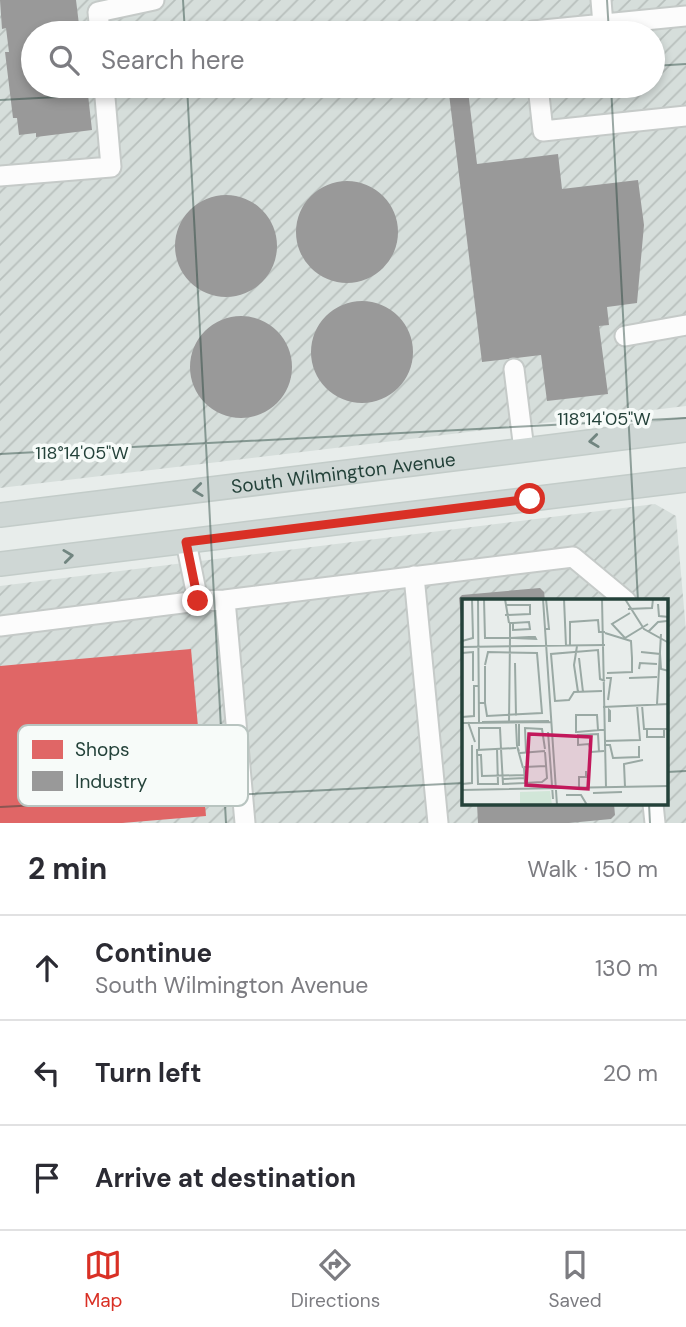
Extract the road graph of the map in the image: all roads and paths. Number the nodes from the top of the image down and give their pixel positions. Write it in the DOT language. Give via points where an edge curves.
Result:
graph roads {
  1 [pos="155,0"];
  2 [pos="601,0"];
  3 [pos="685,0"];
  4 [pos="686,10"];
  5 [pos="686,16"];
  6 [pos="99,21"];
  7 [pos="603,21"];
  8 [pos="640,21"];
  9 [pos="105,98"];
  10 [pos="539,98"];
  11 [pos="686,116"];
  12 [pos="0,176"];
  13 [pos="686,325"];
  14 [pos="625,336"];
  15 [pos="514,369"];
  16 [pos="686,430"];
  17 [pos="524,450"];
  18 [pos="686,480"];
  19 [pos="0,515"];
  20 [pos="186,542"];
  21 [pos="0,564"];
  22 [pos="414,576"];
  23 [pos="624,599"];
  24 [pos="225,600"];
  25 [pos="198,601"];
  26 [pos="0,626"];
  27 [pos="237,725"];
  28 [pos="438,823"];
  1 -- 6 [label="street" via="98,12"];
  2 -- 7 [label="street"];
  3 -- 4 [label="street"];
  5 -- 8 [label="street"];
  9 -- 12 [label="street" via="111,167"];
  10 -- 11 [label="street" via="543,131"];
  13 -- 14 [label="street"];
  15 -- 17 [label="street"];
  16 -- 17 [label="main road, South Wilmington Avenue, one-way"];
  17 -- 19 [label="main road, South Wilmington Avenue, one-way"];
  18 -- 20 [label="main road"];
  21 -- 20 [label="main road, one-way"];
  20 -- 25 [label="street"];
  22 -- 23 [label="street" via="573,557"];
  22 -- 24 [label="street"];
  22 -- 28 [label="street"];
  24 -- 25 [label="street"];
  24 -- 27 [label="street"];
  25 -- 26 [label="street"];
}
